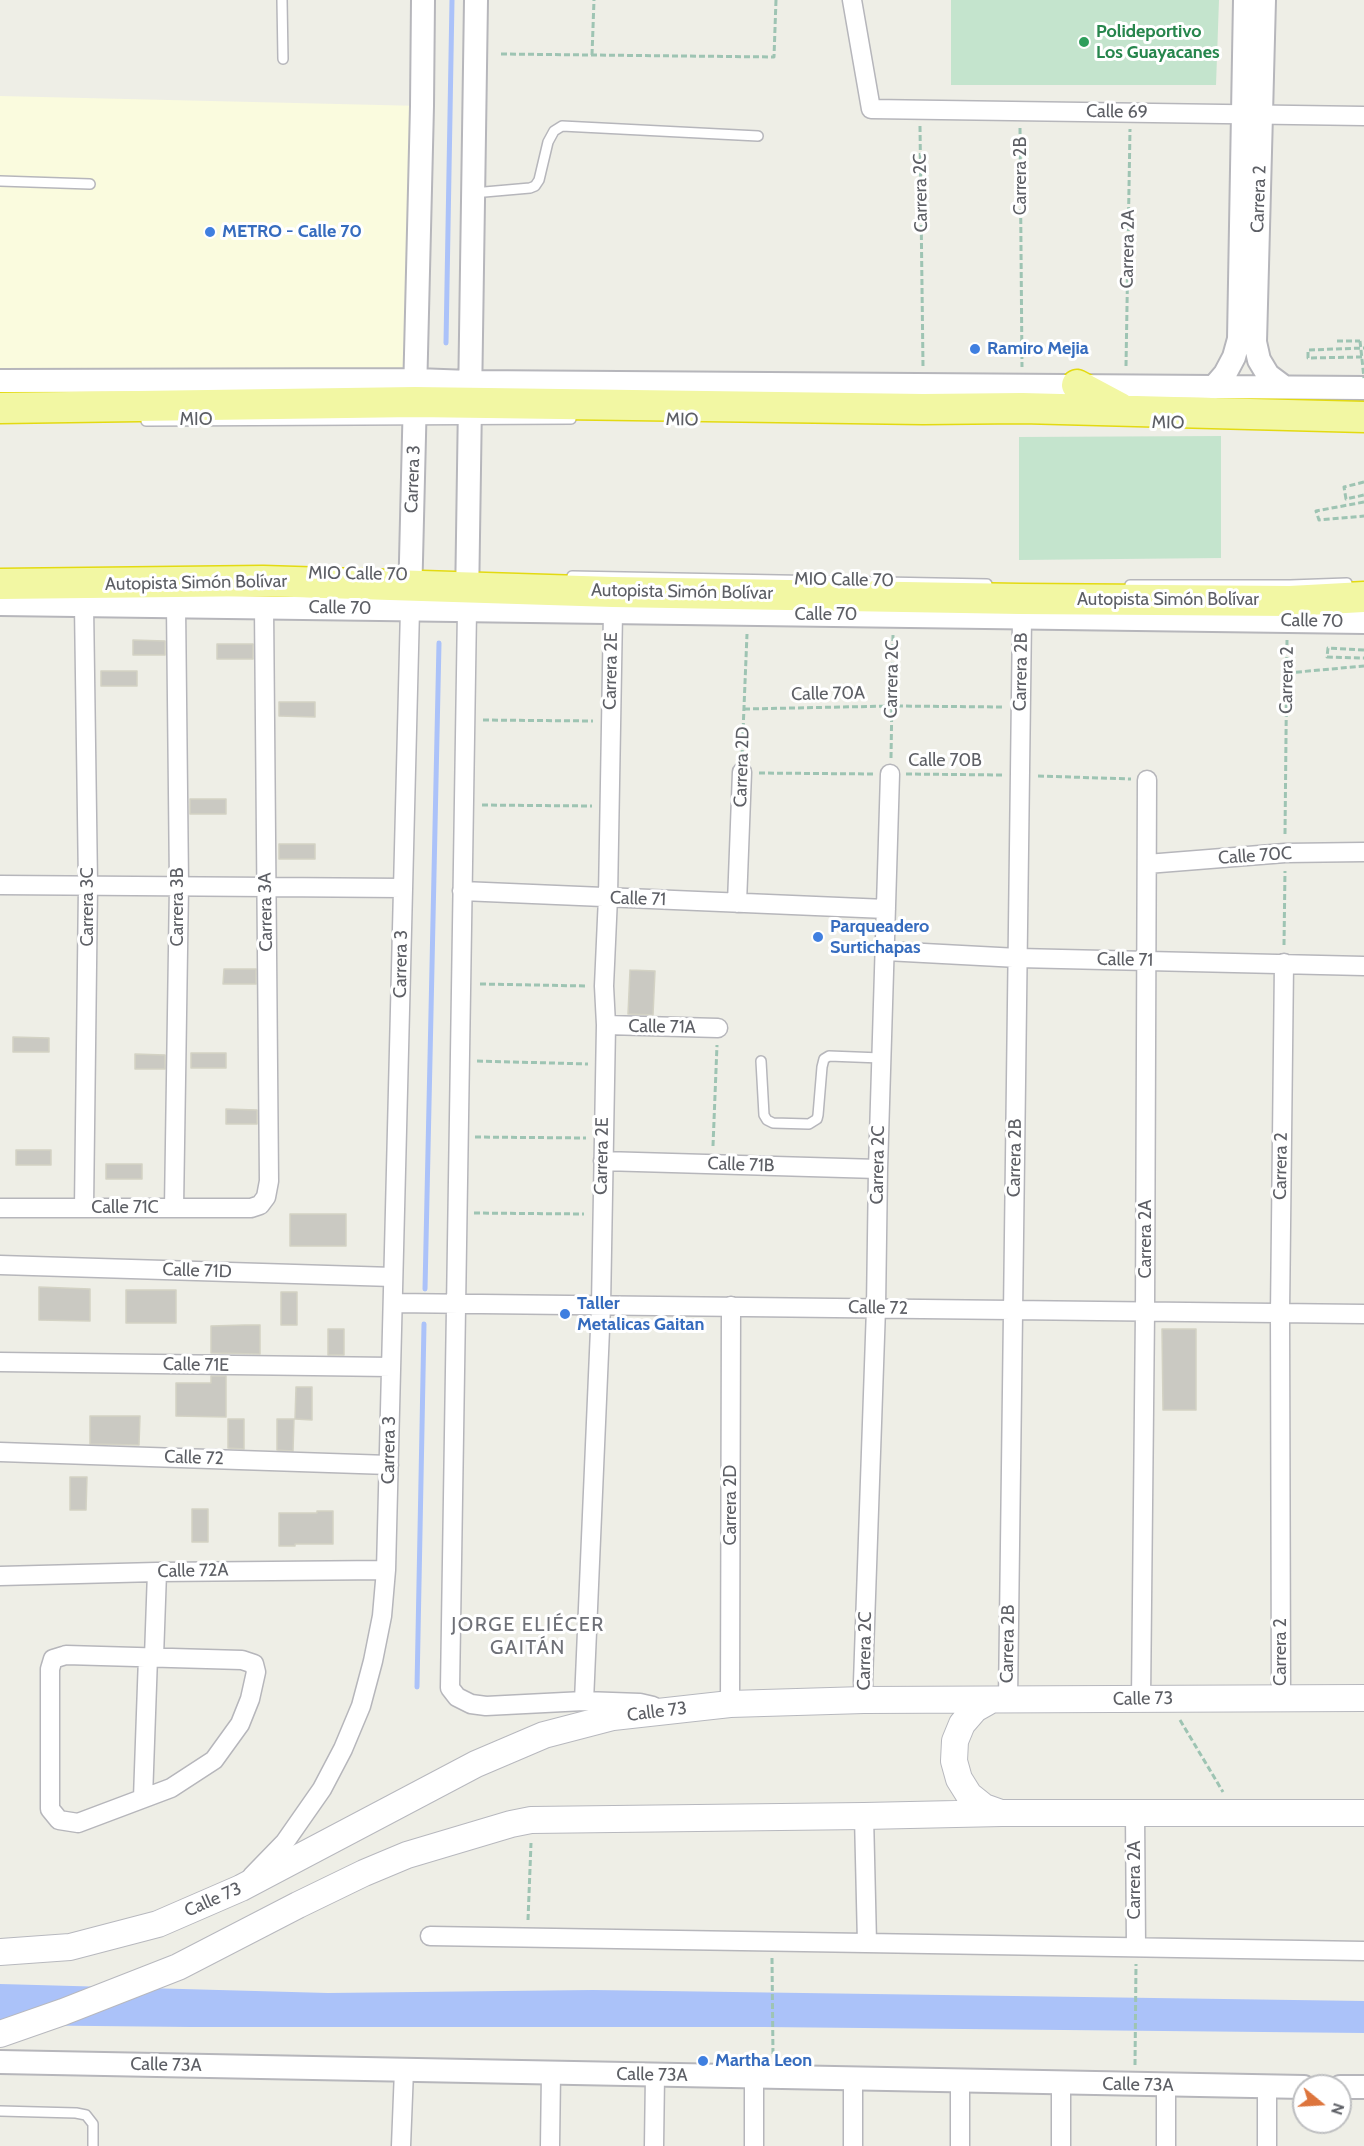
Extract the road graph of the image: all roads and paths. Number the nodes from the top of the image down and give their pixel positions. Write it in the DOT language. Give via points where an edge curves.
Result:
graph roads {
  1 [pos="282,0"];
  2 [pos="423,0"];
  3 [pos="476,0"];
  4 [pos="594,0"];
  5 [pos="776,0"];
  6 [pos="852,0"];
  7 [pos="1245,0"];
  8 [pos="1264,0"];
  9 [pos="501,54"];
  10 [pos="592,55"];
  11 [pos="283,59"];
  12 [pos="920,110"];
  13 [pos="1020,111"];
  14 [pos="1130,113"];
  15 [pos="1252,114"];
  16 [pos="1364,116"];
  17 [pos="758,136"];
  18 [pos="0,181"];
  19 [pos="90,184"];
  20 [pos="473,193"];
  21 [pos="1336,340"];
  22 [pos="1364,348"];
  23 [pos="1362,357"];
  24 [pos="1364,378"];
  25 [pos="0,381"];
  26 [pos="923,384"];
  27 [pos="1284,387"];
  28 [pos="1213,388"];
  29 [pos="1364,388"];
  30 [pos="1022,397"];
  31 [pos="1125,398"];
  32 [pos="415,400"];
  33 [pos="470,401"];
  34 [pos="0,408"];
  35 [pos="1364,417"];
  36 [pos="577,419"];
  37 [pos="141,421"];
  38 [pos="1364,482"];
  39 [pos="1364,495"];
  40 [pos="1364,502"];
  41 [pos="1364,516"];
  42 [pos="130,572"];
  43 [pos="376,574"];
  44 [pos="558,576"];
  45 [pos="0,584"];
  46 [pos="411,584"];
  47 [pos="997,584"];
  48 [pos="467,585"];
  49 [pos="1126,585"];
  50 [pos="1360,594"];
  51 [pos="0,604"];
  52 [pos="84,605"];
  53 [pos="176,606"];
  54 [pos="264,607"];
  55 [pos="613,612"];
  56 [pos="1022,618"];
  57 [pos="1364,622"];
  58 [pos="1287,628"];
  59 [pos="894,630"];
  60 [pos="747,631"];
  61 [pos="1364,650"];
  62 [pos="1364,658"];
  63 [pos="1364,666"];
  64 [pos="1287,674"];
  65 [pos="892,706"];
  66 [pos="1021,707"];
  67 [pos="744,710"];
  68 [pos="465,719"];
  69 [pos="610,722"];
  70 [pos="742,772"];
  71 [pos="890,774"];
  72 [pos="1020,775"];
  73 [pos="1147,780"];
  74 [pos="464,804"];
  75 [pos="609,807"];
  76 [pos="1364,852"];
  77 [pos="1285,853"];
  78 [pos="1147,864"];
  79 [pos="0,885"];
  80 [pos="88,885"];
  81 [pos="179,885"];
  82 [pos="265,886"];
  83 [pos="403,888"];
  84 [pos="462,891"];
  85 [pos="608,897"];
  86 [pos="737,903"];
  87 [pos="886,909"];
  88 [pos="886,951"];
  89 [pos="1018,958"];
  90 [pos="1147,961"];
  91 [pos="1284,963"];
  92 [pos="1364,966"];
  93 [pos="461,984"];
  94 [pos="604,986"];
  95 [pos="606,1025"];
  96 [pos="718,1028"];
  97 [pos="881,1058"];
  98 [pos="460,1061"];
  99 [pos="761,1061"];
  100 [pos="604,1064"];
  101 [pos="459,1137"];
  102 [pos="603,1138"];
  103 [pos="603,1161"];
  104 [pos="712,1164"];
  105 [pos="878,1169"];
  106 [pos="0,1208"];
  107 [pos="84,1208"];
  108 [pos="174,1208"];
  109 [pos="251,1208"];
  110 [pos="457,1213"];
  111 [pos="601,1214"];
  112 [pos="0,1265"];
  113 [pos="393,1277"];
  114 [pos="393,1303"];
  115 [pos="456,1303"];
  116 [pos="601,1306"];
  117 [pos="732,1306"];
  118 [pos="876,1308"];
  119 [pos="1013,1310"];
  120 [pos="1145,1311"];
  121 [pos="1280,1313"];
  122 [pos="1364,1314"];
  123 [pos="0,1362"];
  124 [pos="391,1367"];
  125 [pos="0,1452"];
  126 [pos="389,1464"];
  127 [pos="386,1570"];
  128 [pos="157,1572"];
  129 [pos="0,1576"];
  130 [pos="151,1657"];
  131 [pos="1281,1697"];
  132 [pos="1364,1698"];
  133 [pos="1000,1699"];
  134 [pos="1141,1699"];
  135 [pos="864,1700"];
  136 [pos="584,1701"];
  137 [pos="730,1704"];
  138 [pos="670,1710"];
  139 [pos="1176,1714"];
  140 [pos="143,1798"];
  141 [pos="1228,1800"];
  142 [pos="1002,1813"];
  143 [pos="1135,1813"];
  144 [pos="1364,1813"];
  145 [pos="864,1816"];
  146 [pos="531,1820"];
  147 [pos="241,1888"];
  148 [pos="430,1936"];
  149 [pos="528,1938"];
  150 [pos="771,1941"];
  151 [pos="867,1943"];
  152 [pos="1136,1947"];
  153 [pos="1364,1951"];
  154 [pos="0,1952"];
  155 [pos="1136,1983"];
  156 [pos="0,2034"];
  157 [pos="1135,2057"];
  158 [pos="0,2062"];
  159 [pos="773,2064"];
  160 [pos="404,2070"];
  161 [pos="551,2073"];
  162 [pos="655,2075"];
  163 [pos="754,2077"];
  164 [pos="853,2079"];
  165 [pos="960,2081"];
  166 [pos="1061,2083"];
  167 [pos="1166,2085"];
  168 [pos="1267,2087"];
  169 [pos="1292,2087"];
  170 [pos="0,2112"];
  171 [pos="93,2146"];
  172 [pos="402,2146"];
  173 [pos="550,2146"];
  174 [pos="654,2146"];
  175 [pos="754,2146"];
  176 [pos="853,2146"];
  177 [pos="960,2146"];
  178 [pos="1061,2146"];
  179 [pos="1166,2146"];
  180 [pos="1267,2146"];
  1 -- 11 [label="lane"];
  2 -- 32 [label="street, Carrera 3"];
  3 -- 20 [label="street"];
  4 -- 10 [label="path"];
  5 -- 10 [label="path" via="774,57"];
  6 -- 12 [label="street, Calle 69" via="871,109"];
  7 -- 15 [label="street, Carrera 2"];
  8 -- 15 [label="street, Carrera 2"];
  9 -- 10 [label="path"];
  12 -- 13 [label="street, Calle 69"];
  12 -- 26 [label="path, Carrera 2C"];
  13 -- 14 [label="street, Calle 69"];
  13 -- 30 [label="path, Carrera 2B"];
  14 -- 15 [label="street, Calle 69"];
  14 -- 31 [label="path, Carrera 2A"];
  15 -- 16 [label="street, Calle 69"];
  15 -- 27 [label="street, Carrera 2" via="1255,342 1268,375"];
  15 -- 28 [label="street, Carrera 2" via="1239,339 1226,374"];
  17 -- 20 [label="lane" via="562,126 548,142 535,186"];
  18 -- 19 [label="lane"];
  20 -- 33 [label="street"];
  21 -- 23 [label="path, bridge" via="1360,341"];
  22 -- 23 [label="path" via="1308,350 1308,358"];
  23 -- 24 [label="path, bridge"];
  25 -- 32 [label="street"];
  26 -- 30 [label="street"];
  26 -- 33 [label="street"];
  27 -- 28 [label="street"];
  27 -- 29 [label="street"];
  28 -- 31 [label="street"];
  30 -- 31 [label="highway"];
  30 -- 31 [label="highway" via="1071,385"];
  30 -- 33 [label="highway" via="923,409"];
  31 -- 35 [label="highway"];
  32 -- 33 [label="highway"];
  32 -- 34 [label="highway"];
  32 -- 37 [label="lane, MIO"];
  32 -- 46 [label="street, Carrera 3"];
  33 -- 36 [label="lane"];
  33 -- 48 [label="street"];
  38 -- 39 [label="path" via="1344,487 1346,499"];
  40 -- 41 [label="path" via="1316,511 1319,520"];
  42 -- 43 [label="lane, MIO Calle 70"];
  44 -- 47 [label="lane, MIO Calle 70"];
  45 -- 46 [label="highway, Autopista Simón Bolívar"];
  46 -- 48 [label="highway, Autopista Simón Bolívar"];
  46 -- 54 [label="street, Calle 70"];
  46 -- 83 [label="street, Carrera 3"];
  48 -- 50 [label="highway, Autopista Simón Bolívar" via="613,592 1032,599 1290,601"];
  48 -- 55 [label="street, Calle 70"];
  48 -- 68 [label="street"];
  49 -- 50 [label="lane" via="1290,585"];
  50 -- 58 [label="highway"];
  51 -- 52 [label="street, Calle 70"];
  52 -- 53 [label="street, Calle 70"];
  52 -- 80 [label="street, Carrera 3C"];
  53 -- 54 [label="street, Calle 70"];
  53 -- 81 [label="street, Carrera 3B"];
  54 -- 82 [label="street, Carrera 3A"];
  55 -- 56 [label="street, Calle 70"];
  55 -- 69 [label="street, Carrera 2E"];
  56 -- 58 [label="street, Calle 70"];
  56 -- 66 [label="street, Carrera 2B"];
  57 -- 58 [label="street, Calle 70"];
  58 -- 64 [label="path, Carrera 2"];
  59 -- 65 [label="path, Carrera 2C"];
  60 -- 67 [label="path, Carrera 2D"];
  61 -- 62 [label="path" via="1328,648 1327,657"];
  63 -- 64 [label="path"];
  64 -- 77 [label="path, Carrera 2"];
  65 -- 66 [label="path, Calle 70A"];
  65 -- 67 [label="path, Calle 70A"];
  65 -- 71 [label="path, Carrera 2C"];
  66 -- 72 [label="street, Carrera 2B"];
  67 -- 70 [label="path, Carrera 2D"];
  68 -- 69 [label="path"];
  68 -- 74 [label="street"];
  69 -- 75 [label="street, Carrera 2E"];
  70 -- 71 [label="path, Calle 70B"];
  70 -- 86 [label="street, Carrera 2D"];
  71 -- 72 [label="path, Calle 70B"];
  71 -- 87 [label="street, Carrera 2C"];
  72 -- 73 [label="path, Calle 70B"];
  72 -- 89 [label="street, Carrera 2B"];
  73 -- 78 [label="street, Carrera 2A"];
  74 -- 75 [label="path"];
  74 -- 84 [label="street"];
  75 -- 85 [label="street, Carrera 2E"];
  76 -- 77 [label="street, Calle 70C"];
  77 -- 78 [label="street, Calle 70C"];
  77 -- 91 [label="path, Carrera 2"];
  78 -- 90 [label="street, Carrera 2A"];
  79 -- 80 [label="street"];
  80 -- 81 [label="street"];
  80 -- 107 [label="street, Carrera 3C"];
  81 -- 82 [label="street"];
  81 -- 108 [label="street, Carrera 3B"];
  82 -- 83 [label="street"];
  82 -- 109 [label="street, Carrera 3A" via="269,1181 267,1197"];
  83 -- 113 [label="street, Carrera 3"];
  84 -- 85 [label="street, Calle 71"];
  84 -- 93 [label="street"];
  85 -- 86 [label="street, Calle 71"];
  85 -- 94 [label="street, Carrera 2E"];
  86 -- 87 [label="street, Calle 71"];
  87 -- 88 [label="street, Carrera 2C"];
  88 -- 89 [label="street, Calle 71"];
  88 -- 97 [label="street, Carrera 2C"];
  89 -- 90 [label="street, Calle 71"];
  89 -- 119 [label="street, Carrera 2B"];
  90 -- 91 [label="street, Calle 71"];
  90 -- 120 [label="street, Carrera 2A"];
  91 -- 92 [label="street, Calle 71"];
  91 -- 121 [label="street, Carrera 2"];
  93 -- 94 [label="path"];
  93 -- 98 [label="street"];
  94 -- 95 [label="street, Carrera 2E"];
  95 -- 96 [label="street, Calle 71A"];
  95 -- 100 [label="street, Carrera 2E"];
  96 -- 104 [label="path"];
  97 -- 99 [label="lane" via="824,1059 818,1115 809,1124 767,1120"];
  97 -- 105 [label="street, Carrera 2C"];
  98 -- 100 [label="path"];
  98 -- 101 [label="street"];
  100 -- 102 [label="street, Carrera 2E"];
  101 -- 102 [label="path"];
  101 -- 110 [label="street"];
  102 -- 103 [label="street, Carrera 2E"];
  103 -- 104 [label="street, Calle 71B"];
  103 -- 111 [label="street, Carrera 2E"];
  104 -- 105 [label="street, Calle 71B"];
  105 -- 118 [label="street, Carrera 2C"];
  106 -- 107 [label="street, Calle 71C"];
  107 -- 108 [label="street, Calle 71C"];
  108 -- 109 [label="street, Calle 71C"];
  110 -- 111 [label="path"];
  110 -- 115 [label="street"];
  111 -- 116 [label="street, Carrera 2E"];
  112 -- 113 [label="street, Calle 71D"];
  113 -- 114 [label="street, Carrera 3"];
  114 -- 115 [label="street, Calle 72"];
  114 -- 124 [label="street, Carrera 3"];
  115 -- 116 [label="street, Calle 72"];
  115 -- 136 [label="street" via="450,1688 471,1704 486,1706"];
  116 -- 117 [label="street, Calle 72"];
  116 -- 136 [label="street, Carrera 2E"];
  117 -- 118 [label="street, Calle 72"];
  117 -- 137 [label="street, Carrera 2D"];
  118 -- 119 [label="street, Calle 72"];
  118 -- 135 [label="street, Carrera 2C"];
  119 -- 120 [label="street, Calle 72"];
  119 -- 133 [label="street, Carrera 2B"];
  120 -- 121 [label="street, Calle 72"];
  120 -- 134 [label="street, Carrera 2A"];
  121 -- 122 [label="street, Calle 72"];
  121 -- 131 [label="street, Carrera 2"];
  123 -- 124 [label="street, Calle 71E"];
  124 -- 126 [label="street, Carrera 3"];
  125 -- 126 [label="street, Calle 72"];
  126 -- 127 [label="street, Carrera 3"];
  127 -- 128 [label="street, Calle 72A"];
  127 -- 147 [label="street, Carrera 3" via="373,1661 361,1706 343,1749 322,1790 285,1842"];
  128 -- 129 [label="street, Calle 72A"];
  128 -- 130 [label="street"];
  130 -- 140 [label="street"];
  130 -- 140 [label="street" via="242,1660 254,1664 256,1672 240,1724 214,1760 171,1788"];
  130 -- 140 [label="street" via="66,1655 53,1659 50,1669 50,1809 58,1820 78,1822"];
  131 -- 132 [label="main road, Calle 73"];
  131 -- 134 [label="main road, Calle 73"];
  133 -- 134 [label="main road, Calle 73"];
  133 -- 135 [label="main road, Calle 73"];
  133 -- 142 [label="main road" via="975,1709 962,1724 955,1742 954,1761 969,1795 984,1807"];
  135 -- 137 [label="main road, Calle 73"];
  136 -- 138 [label="street" via="640,1703"];
  137 -- 138 [label="main road, Calle 73"];
  138 -- 147 [label="main road, Calle 73" via="613,1718 544,1735 476,1764"];
  139 -- 141 [label="path"];
  142 -- 143 [label="main road"];
  142 -- 145 [label="main road"];
  143 -- 144 [label="main road"];
  143 -- 152 [label="street, Carrera 2A"];
  145 -- 146 [label="main road"];
  145 -- 151 [label="street"];
  146 -- 149 [label="path"];
  146 -- 156 [label="main road" via="407,1855 178,1967"];
  147 -- 154 [label="main road, Calle 73" via="158,1924 70,1947"];
  148 -- 149 [label="street"];
  149 -- 150 [label="street"];
  150 -- 151 [label="street"];
  150 -- 159 [label="path"];
  151 -- 152 [label="street"];
  152 -- 153 [label="street"];
  155 -- 157 [label="path"];
  158 -- 160 [label="street, Calle 73A"];
  160 -- 161 [label="street, Calle 73A"];
  160 -- 172 [label="street"];
  161 -- 162 [label="street, Calle 73A"];
  161 -- 173 [label="street"];
  162 -- 163 [label="street, Calle 73A"];
  162 -- 174 [label="street"];
  163 -- 164 [label="street, Calle 73A"];
  163 -- 175 [label="street"];
  164 -- 165 [label="street, Calle 73A"];
  164 -- 176 [label="street"];
  165 -- 166 [label="street, Calle 73A"];
  165 -- 177 [label="street"];
  166 -- 167 [label="street, Calle 73A"];
  166 -- 178 [label="street"];
  167 -- 168 [label="street, Calle 73A"];
  167 -- 179 [label="street"];
  168 -- 169 [label="street, Calle 73A"];
  168 -- 180 [label="street"];
  170 -- 171 [label="lane" via="86,2115 93,2124"];
}
